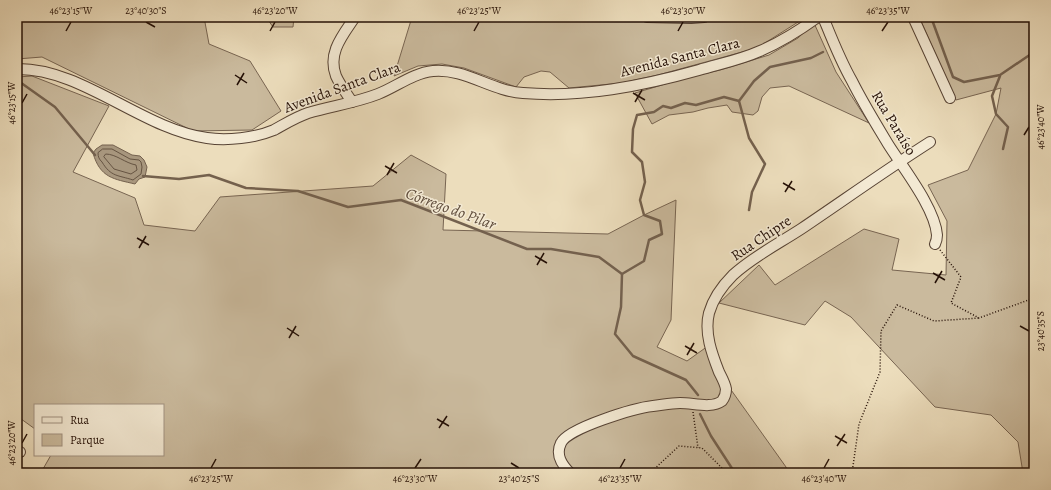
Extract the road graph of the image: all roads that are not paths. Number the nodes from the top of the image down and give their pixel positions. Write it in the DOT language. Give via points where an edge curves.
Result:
graph roads {
  1 [pos="355,17"];
  2 [pos="647,17"];
  3 [pos="704,17"];
  4 [pos="818,17"];
  5 [pos="823,17"];
  6 [pos="913,17"];
  7 [pos="17,70"];
  8 [pos="950,98"];
  9 [pos="352,102"];
  10 [pos="930,142"];
  11 [pos="899,162"];
  12 [pos="935,244"];
  13 [pos="570,473"];
  1 -- 9 [label="street" via="338,41 333,65 336,76"];
  2 -- 3 [label="street"];
  4 -- 9 [label="street, Avenida Santa Clara" via="759,51 665,80 568,94 521,93 509,92 469,76 432,71"];
  5 -- 11 [label="street, Rua Paraíso" via="851,80"];
  6 -- 8 [label="street"];
  7 -- 9 [label="street, Avenida Santa Clara" via="37,70 59,77 174,130 208,139 258,136 301,115"];
  10 -- 11 [label="street, Rua Chipre"];
  11 -- 12 [label="street, Rua Paraíso" via="915,185 931,216 937,236"];
  11 -- 13 [label="street, Rua Chipre" via="799,231 757,256 726,283 714,300 707,325 714,358 725,385 726,394 722,401 705,405 681,403 638,408 592,424 565,437 560,444 561,462"];
}
